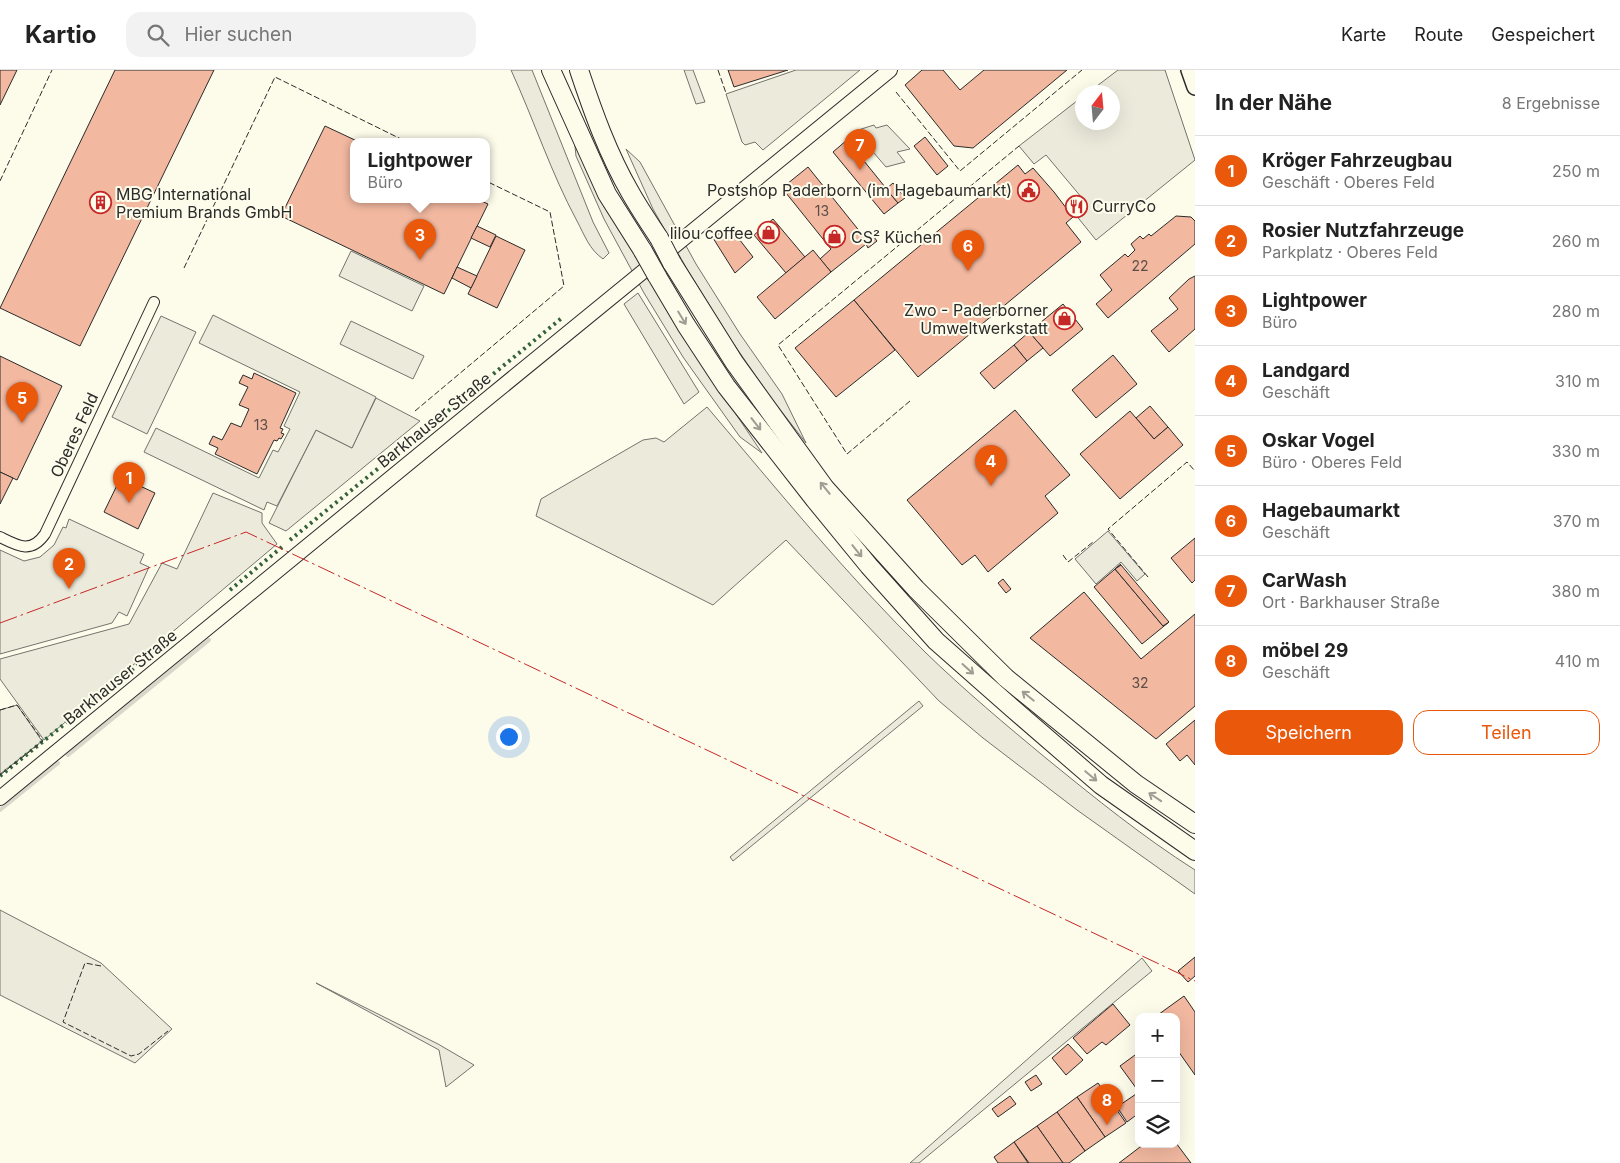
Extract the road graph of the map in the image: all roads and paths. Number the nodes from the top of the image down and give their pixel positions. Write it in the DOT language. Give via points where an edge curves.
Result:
graph roads {
  1 [pos="552,70"];
  2 [pos="565,70"];
  3 [pos="578,70"];
  4 [pos="591,70"];
  5 [pos="890,70"];
  6 [pos="1189,70"];
  7 [pos="1195,87"];
  8 [pos="658,238"];
  9 [pos="643,251"];
  10 [pos="154,302"];
  11 [pos="0,537"];
  12 [pos="0,798"];
  13 [pos="1195,824"];
  14 [pos="1195,851"];
  1 -- 9 [label="highway" via="607,194"];
  2 -- 9 [label="highway" via="592,143"];
  3 -- 8 [label="highway" via="617,166"];
  4 -- 8 [label="highway" via="610,126"];
  5 -- 12 [label="street, Barkhauser Straße"];
  6 -- 7 [label="main road"];
  13 -- 8 [label="highway, one-way, bridge" via="1136,784 1006,678 930,603 825,488 738,367"];
  9 -- 14 [label="highway, one-way, bridge" via="722,380 863,559 936,641 1101,785"];
  10 -- 11 [label="street, Oberes Feld" via="45,534 32,546 22,547"];
}
